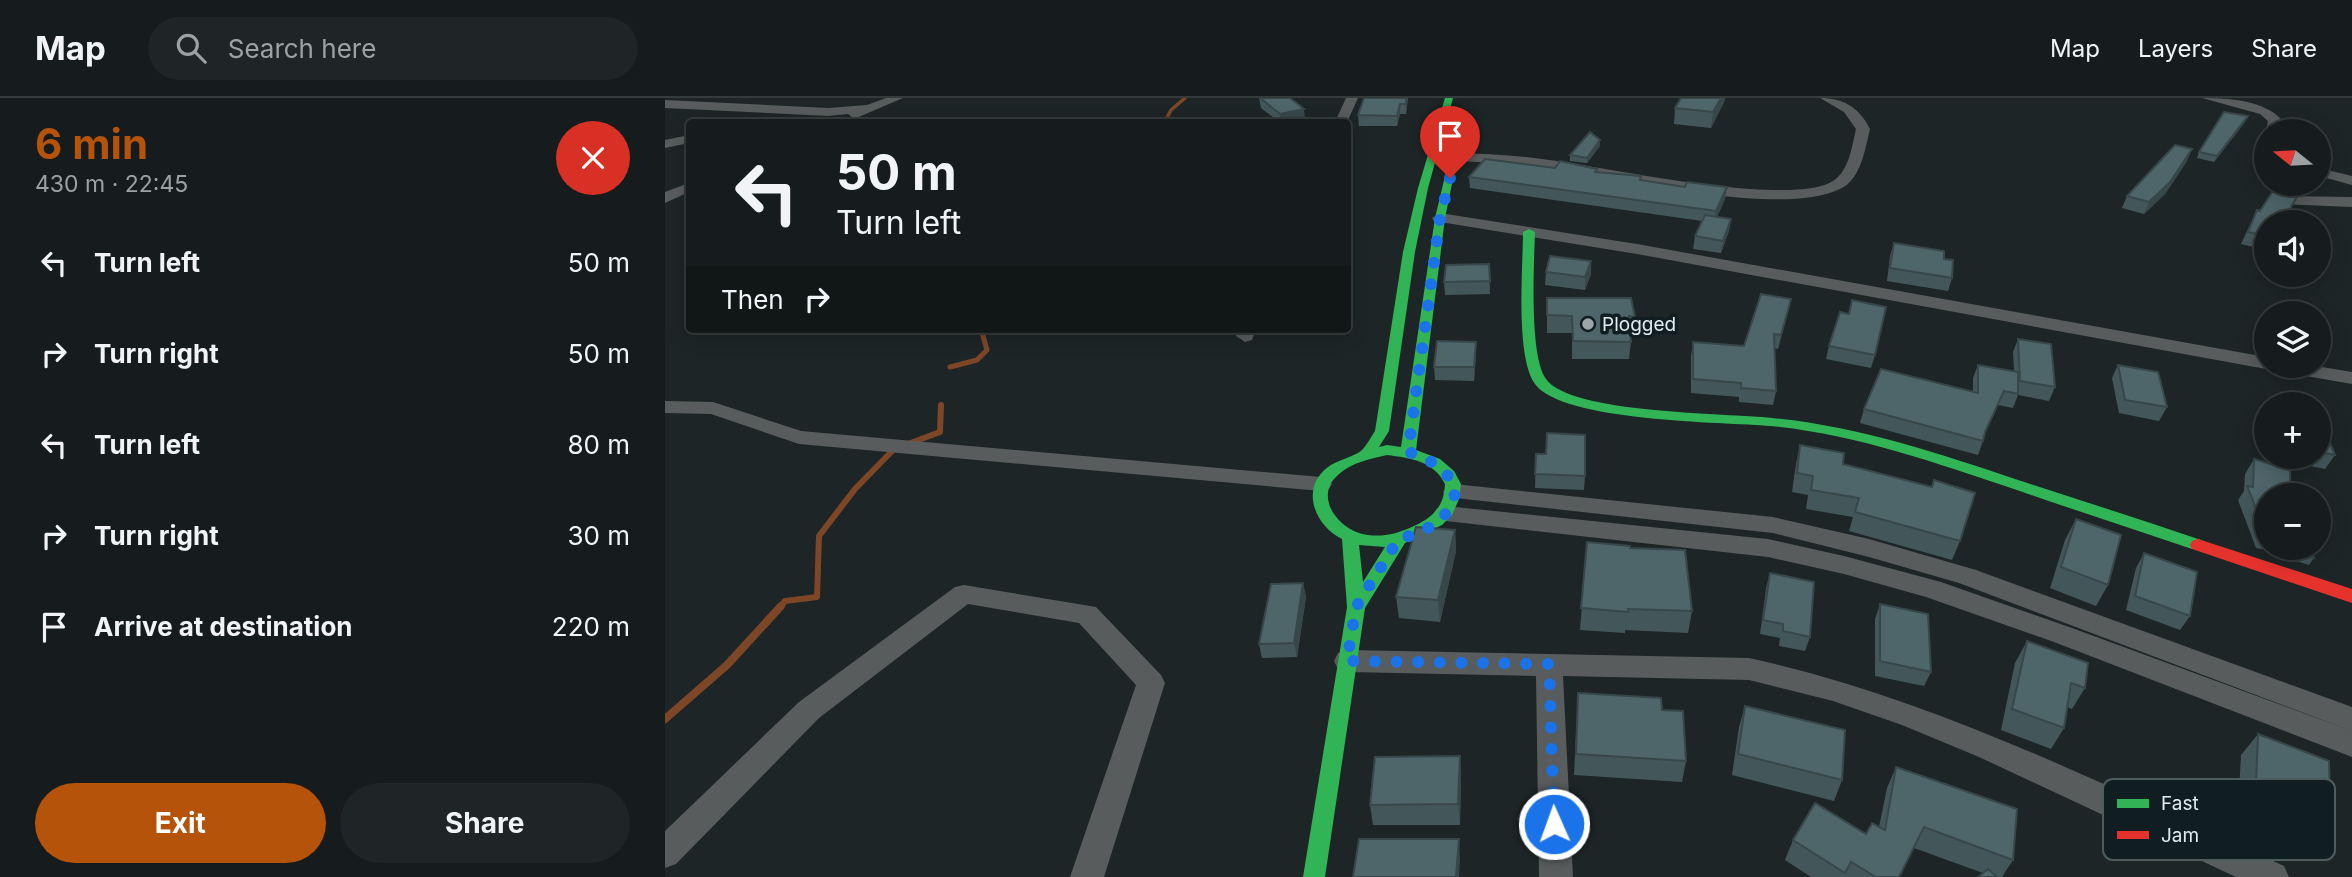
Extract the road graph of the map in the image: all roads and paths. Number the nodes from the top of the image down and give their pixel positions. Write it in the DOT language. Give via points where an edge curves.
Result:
graph roads {
  1 [pos="715,98"];
  2 [pos="779,98"];
  3 [pos="897,98"];
  4 [pos="1352,98"];
  5 [pos="1450,98"];
  6 [pos="1826,98"];
  7 [pos="2208,98"];
  8 [pos="665,104"];
  9 [pos="700,105"];
  10 [pos="759,108"];
  11 [pos="832,117"];
  12 [pos="809,119"];
  13 [pos="1342,119"];
  14 [pos="2274,119"];
  15 [pos="1459,134"];
  16 [pos="686,140"];
  17 [pos="665,145"];
  18 [pos="686,149"];
  19 [pos="1454,157"];
  20 [pos="2331,175"];
  21 [pos="2352,181"];
  22 [pos="686,188"];
  23 [pos="665,198"];
  24 [pos="2285,201"];
  25 [pos="2352,202"];
  26 [pos="1440,218"];
  27 [pos="1529,232"];
  28 [pos="2254,361"];
  29 [pos="2331,374"];
  30 [pos="2352,378"];
  31 [pos="665,407"];
  32 [pos="1408,452"];
  33 [pos="1367,454"];
  34 [pos="1321,484"];
  35 [pos="1450,503"];
  36 [pos="1350,537"];
  37 [pos="1398,540"];
  38 [pos="2352,596"];
  39 [pos="1356,607"];
  40 [pos="1347,661"];
  41 [pos="1549,664"];
  42 [pos="2352,719"];
  43 [pos="2352,744"];
  44 [pos="2103,804"];
  45 [pos="665,853"];
  46 [pos="2218,860"];
  47 [pos="2238,870"];
  48 [pos="1087,877"];
  49 [pos="1314,877"];
  50 [pos="1556,877"];
  51 [pos="2272,877"];
  1 -- 9 [label="street"];
  2 -- 10 [label="street"];
  3 -- 11 [label="street"];
  4 -- 13 [label="street"];
  5 -- 33 [label="street" via="1409,252 1381,431"];
  6 -- 19 [label="street" via="1851,111 1863,130 1849,174 1836,186 1816,191 1758,194 1499,158"];
  7 -- 14 [label="street" via="2264,111"];
  8 -- 9 [label="street"];
  9 -- 10 [label="street"];
  10 -- 11 [label="street"];
  11 -- 12 [label="street"];
  15 -- 19 [label="street"];
  16 -- 17 [label="street"];
  17 -- 18 [label="street"];
  19 -- 26 [label="street"];
  20 -- 21 [label="street"];
  22 -- 23 [label="street"];
  24 -- 25 [label="street"];
  26 -- 27 [label="street"];
  26 -- 32 [label="street"];
  27 -- 28 [label="street"];
  27 -- 38 [label="street" via="1531,361 1541,383 1571,400 1603,408 1774,422 1896,445"];
  29 -- 30 [label="street"];
  31 -- 34 [label="street" via="713,408 799,437"];
  32 -- 33 [label="street"];
  32 -- 35 [label="street" via="1441,466 1451,478"];
  33 -- 34 [label="street" via="1332,471"];
  34 -- 36 [label="street" via="1316,499 1320,514 1332,528"];
  35 -- 37 [label="street" via="1421,533"];
  35 -- 42 [label="street" via="1773,525 1966,576"];
  35 -- 43 [label="street" via="1768,548 1844,565 1932,589 2063,635"];
  36 -- 37 [label="street"];
  36 -- 39 [label="street"];
  37 -- 39 [label="street"];
  39 -- 40 [label="street"];
  40 -- 41 [label="street"];
  40 -- 49 [label="street"];
  41 -- 44 [label="street" via="1749,669 1817,683 1952,730"];
  41 -- 50 [label="street"];
  45 -- 48 [label="street" via="809,710 964,594 1087,614 1151,683"];
  46 -- 47 [label="street"];
  47 -- 51 [label="street"];
}
